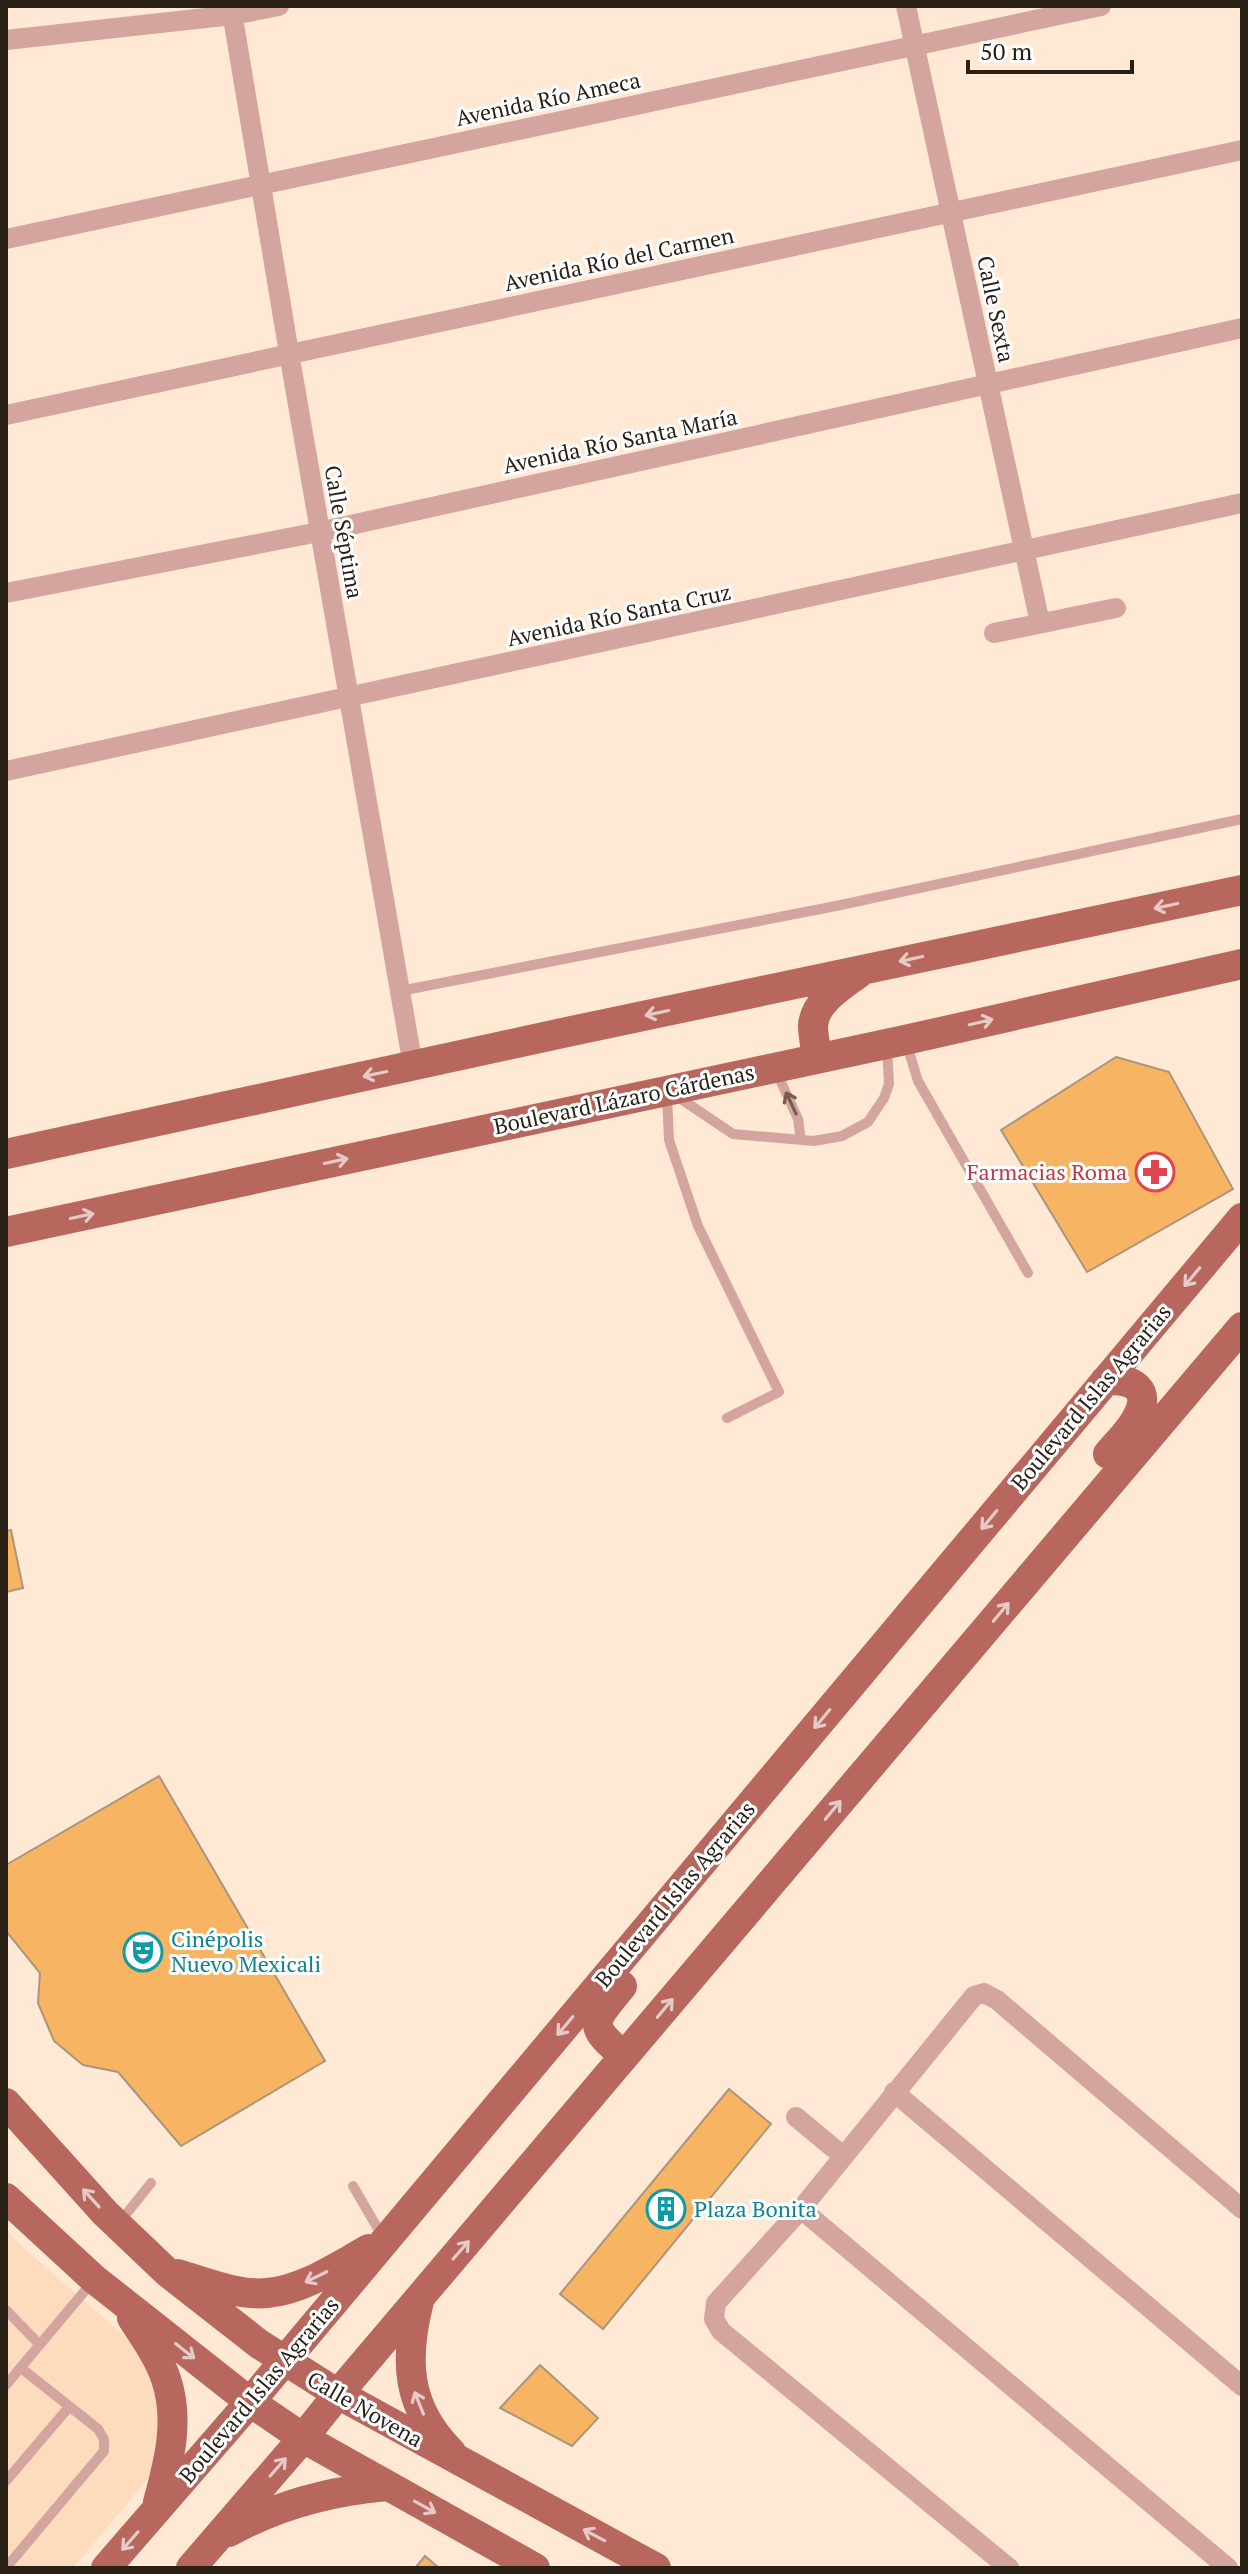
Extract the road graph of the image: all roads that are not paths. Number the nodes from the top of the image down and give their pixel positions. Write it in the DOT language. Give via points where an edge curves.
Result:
graph roads {
  1 [pos="279,6"];
  2 [pos="906,6"];
  3 [pos="1101,6"];
  4 [pos="232,11"];
  5 [pos="6,40"];
  6 [pos="914,45"];
  7 [pos="1242,150"];
  8 [pos="260,186"];
  9 [pos="951,214"];
  10 [pos="6,239"];
  11 [pos="1242,328"];
  12 [pos="289,353"];
  13 [pos="988,384"];
  14 [pos="6,415"];
  15 [pos="1242,503"];
  16 [pos="319,532"];
  17 [pos="1024,552"];
  18 [pos="6,593"];
  19 [pos="1116,608"];
  20 [pos="1040,623"];
  21 [pos="994,633"];
  22 [pos="348,698"];
  23 [pos="6,771"];
  24 [pos="1242,819"];
  25 [pos="1242,890"];
  26 [pos="1242,964"];
  27 [pos="863,969"];
  28 [pos="400,991"];
  29 [pos="896,1042"];
  30 [pos="817,1058"];
  31 [pos="413,1066"];
  32 [pos="775,1067"];
  33 [pos="667,1090"];
  34 [pos="801,1140"];
  35 [pos="6,1154"];
  36 [pos="1242,1218"];
  37 [pos="6,1232"];
  38 [pos="1028,1273"];
  39 [pos="1242,1327"];
  40 [pos="1105,1381"];
  41 [pos="727,1418"];
  42 [pos="1044,1561"];
  43 [pos="663,1908"];
  44 [pos="624,2056"];
  45 [pos="894,2092"];
  46 [pos="9,2113"];
  47 [pos="796,2117"];
  48 [pos="843,2156"];
  49 [pos="151,2183"];
  50 [pos="353,2186"];
  51 [pos="6,2198"];
  52 [pos="801,2209"];
  53 [pos="1242,2209"];
  54 [pos="117,2224"];
  55 [pos="385,2241"];
  56 [pos="167,2272"];
  57 [pos="94,2279"];
  58 [pos="420,2297"];
  59 [pos="123,2303"];
  60 [pos="6,2310"];
  61 [pos="40,2345"];
  62 [pos="283,2361"];
  63 [pos="21,2368"];
  64 [pos="6,2385"];
  65 [pos="1242,2386"];
  66 [pos="338,2394"];
  67 [pos="250,2402"];
  68 [pos="69,2407"];
  69 [pos="303,2438"];
  70 [pos="464,2465"];
  71 [pos="6,2481"];
  72 [pos="387,2486"];
  73 [pos="154,2513"];
  74 [pos="214,2541"];
  75 [pos="11,2564"];
  76 [pos="106,2568"];
  77 [pos="191,2568"];
  78 [pos="535,2568"];
  79 [pos="656,2568"];
  80 [pos="1009,2568"];
  81 [pos="1228,2568"];
  1 -- 4 [label="street"];
  2 -- 6 [label="street, Calle Sexta"];
  3 -- 6 [label="street, Avenida Río Ameca"];
  4 -- 5 [label="street"];
  4 -- 8 [label="street, Calle Séptima"];
  6 -- 8 [label="street, Avenida Río Ameca"];
  6 -- 9 [label="street, Calle Sexta"];
  7 -- 9 [label="street, Avenida Río del Carmen"];
  8 -- 10 [label="street, Avenida Río Ameca"];
  8 -- 12 [label="street, Calle Séptima"];
  9 -- 12 [label="street, Avenida Río del Carmen"];
  9 -- 13 [label="street, Calle Sexta"];
  11 -- 13 [label="street, Avenida Río Santa María"];
  12 -- 14 [label="street, Avenida Río del Carmen"];
  12 -- 16 [label="street, Calle Séptima"];
  13 -- 16 [label="street, Avenida Río Santa María"];
  13 -- 17 [label="street, Calle Sexta"];
  15 -- 17 [label="street, Avenida Río Santa Cruz"];
  16 -- 18 [label="street, Avenida Río Santa María"];
  16 -- 22 [label="street, Calle Séptima"];
  17 -- 20 [label="street, Calle Sexta"];
  17 -- 22 [label="street, Avenida Río Santa Cruz"];
  19 -- 20 [label="street"];
  20 -- 21 [label="street"];
  22 -- 23 [label="street, Avenida Río Santa Cruz"];
  22 -- 28 [label="street, Calle Séptima"];
  24 -- 28 [label="lane"];
  25 -- 27 [label="main road, one-way"];
  29 -- 26 [label="main road, Boulevard Lázaro Cárdenas, one-way"];
  27 -- 30 [label="main road" via="815,1015"];
  27 -- 31 [label="main road, one-way"];
  28 -- 31 [label="street, Calle Séptima"];
  29 -- 30 [label="main road, Boulevard Lázaro Cárdenas"];
  29 -- 34 [label="lane" via="889,1084 868,1122 842,1136"];
  29 -- 38 [label="lane"];
  30 -- 32 [label="main road, Boulevard Lázaro Cárdenas"];
  31 -- 35 [label="main road, one-way"];
  32 -- 33 [label="main road, Boulevard Lázaro Cárdenas"];
  34 -- 32 [label="lane, one-way" via="798,1119"];
  33 -- 34 [label="lane" via="733,1134"];
  37 -- 33 [label="main road, Boulevard Lázaro Cárdenas, one-way"];
  33 -- 41 [label="lane" via="669,1140 698,1226 779,1392"];
  36 -- 40 [label="main road, Boulevard Islas Agrarias, one-way"];
  39 -- 42 [label="main road"];
  40 -- 42 [label="main road" via="1132,1382 1143,1404 1045,1528"];
  40 -- 43 [label="main road, Boulevard Islas Agrarias, one-way"];
  44 -- 42 [label="main road, one-way"];
  43 -- 44 [label="main road" via="649,1954 597,2023 600,2036"];
  43 -- 55 [label="main road, Boulevard Islas Agrarias, one-way"];
  58 -- 44 [label="main road, one-way"];
  45 -- 48 [label="street"];
  45 -- 53 [label="street" via="974,1996 984,1993"];
  45 -- 65 [label="street"];
  54 -- 46 [label="main road, Calle Novena, one-way"];
  47 -- 48 [label="street"];
  48 -- 52 [label="street"];
  49 -- 54 [label="lane"];
  50 -- 55 [label="lane"];
  51 -- 57 [label="main road"];
  52 -- 80 [label="street" via="716,2303 714,2319 721,2331"];
  52 -- 81 [label="street"];
  54 -- 56 [label="main road, Calle Novena"];
  55 -- 56 [label="main road, one-way" via="316,2278 266,2294"];
  55 -- 62 [label="main road, Boulevard Islas Agrarias"];
  56 -- 62 [label="main road, Calle Novena"];
  57 -- 59 [label="main road"];
  57 -- 61 [label="lane"];
  58 -- 66 [label="main road"];
  70 -- 58 [label="main road, one-way" via="433,2431 413,2389 410,2343"];
  59 -- 67 [label="main road, one-way"];
  59 -- 73 [label="main road" via="166,2377 173,2407 169,2463"];
  60 -- 61 [label="lane"];
  61 -- 63 [label="lane"];
  62 -- 66 [label="main road, Calle Novena"];
  62 -- 67 [label="main road, Boulevard Islas Agrarias"];
  63 -- 64 [label="lane"];
  63 -- 68 [label="lane"];
  66 -- 69 [label="main road"];
  66 -- 70 [label="main road, Calle Novena"];
  67 -- 69 [label="main road"];
  67 -- 73 [label="main road, Boulevard Islas Agrarias"];
  68 -- 71 [label="lane"];
  68 -- 75 [label="lane" via="98,2429 104,2451"];
  69 -- 72 [label="main road"];
  74 -- 69 [label="main road, one-way"];
  79 -- 70 [label="main road, Calle Novena, one-way"];
  72 -- 74 [label="main road" via="297,2502"];
  72 -- 78 [label="main road, one-way"];
  73 -- 76 [label="main road, Boulevard Islas Agrarias, one-way"];
  74 -- 77 [label="main road"];
}
